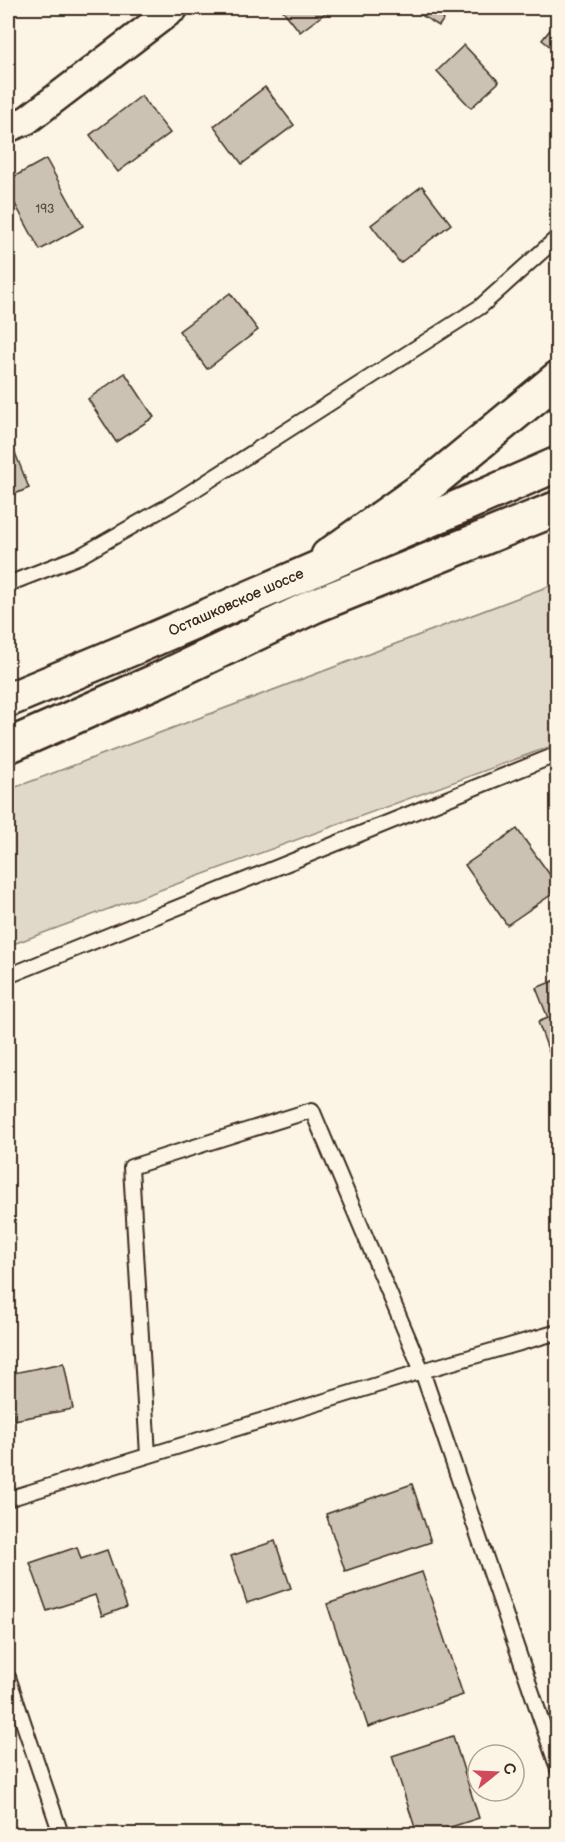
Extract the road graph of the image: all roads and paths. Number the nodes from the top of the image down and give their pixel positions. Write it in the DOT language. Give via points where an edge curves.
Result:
graph roads {
  1 [pos="174,8"];
  2 [pos="8,128"];
  3 [pos="558,237"];
  4 [pos="558,378"];
  5 [pos="558,464"];
  6 [pos="558,508"];
  7 [pos="299,576"];
  8 [pos="8,584"];
  9 [pos="8,700"];
  10 [pos="8,746"];
  11 [pos="556,758"];
  12 [pos="8,976"];
  13 [pos="558,1332"];
  14 [pos="422,1371"];
  15 [pos="148,1455"];
  16 [pos="8,1499"];
  17 [pos="8,1677"];
  18 [pos="558,1769"];
  19 [pos="60,1834"];
  1 -- 2 [label="street" via="27,120"];
  3 -- 8 [label="lane" via="480,307 177,501 80,556"];
  4 -- 7 [label="main road, Осташковское шоссе" via="432,482"];
  5 -- 7 [label="main road"];
  6 -- 10 [label="main road" via="314,606"];
  7 -- 9 [label="main road, Осташковское шоссе"];
  11 -- 12 [label="lane"];
  13 -- 14 [label="lane"];
  14 -- 15 [label="lane"];
  14 -- 15 [label="lane" via="312,1110 131,1167"];
  14 -- 18 [label="lane"];
  15 -- 16 [label="lane"];
  17 -- 19 [label="lane"];
}
